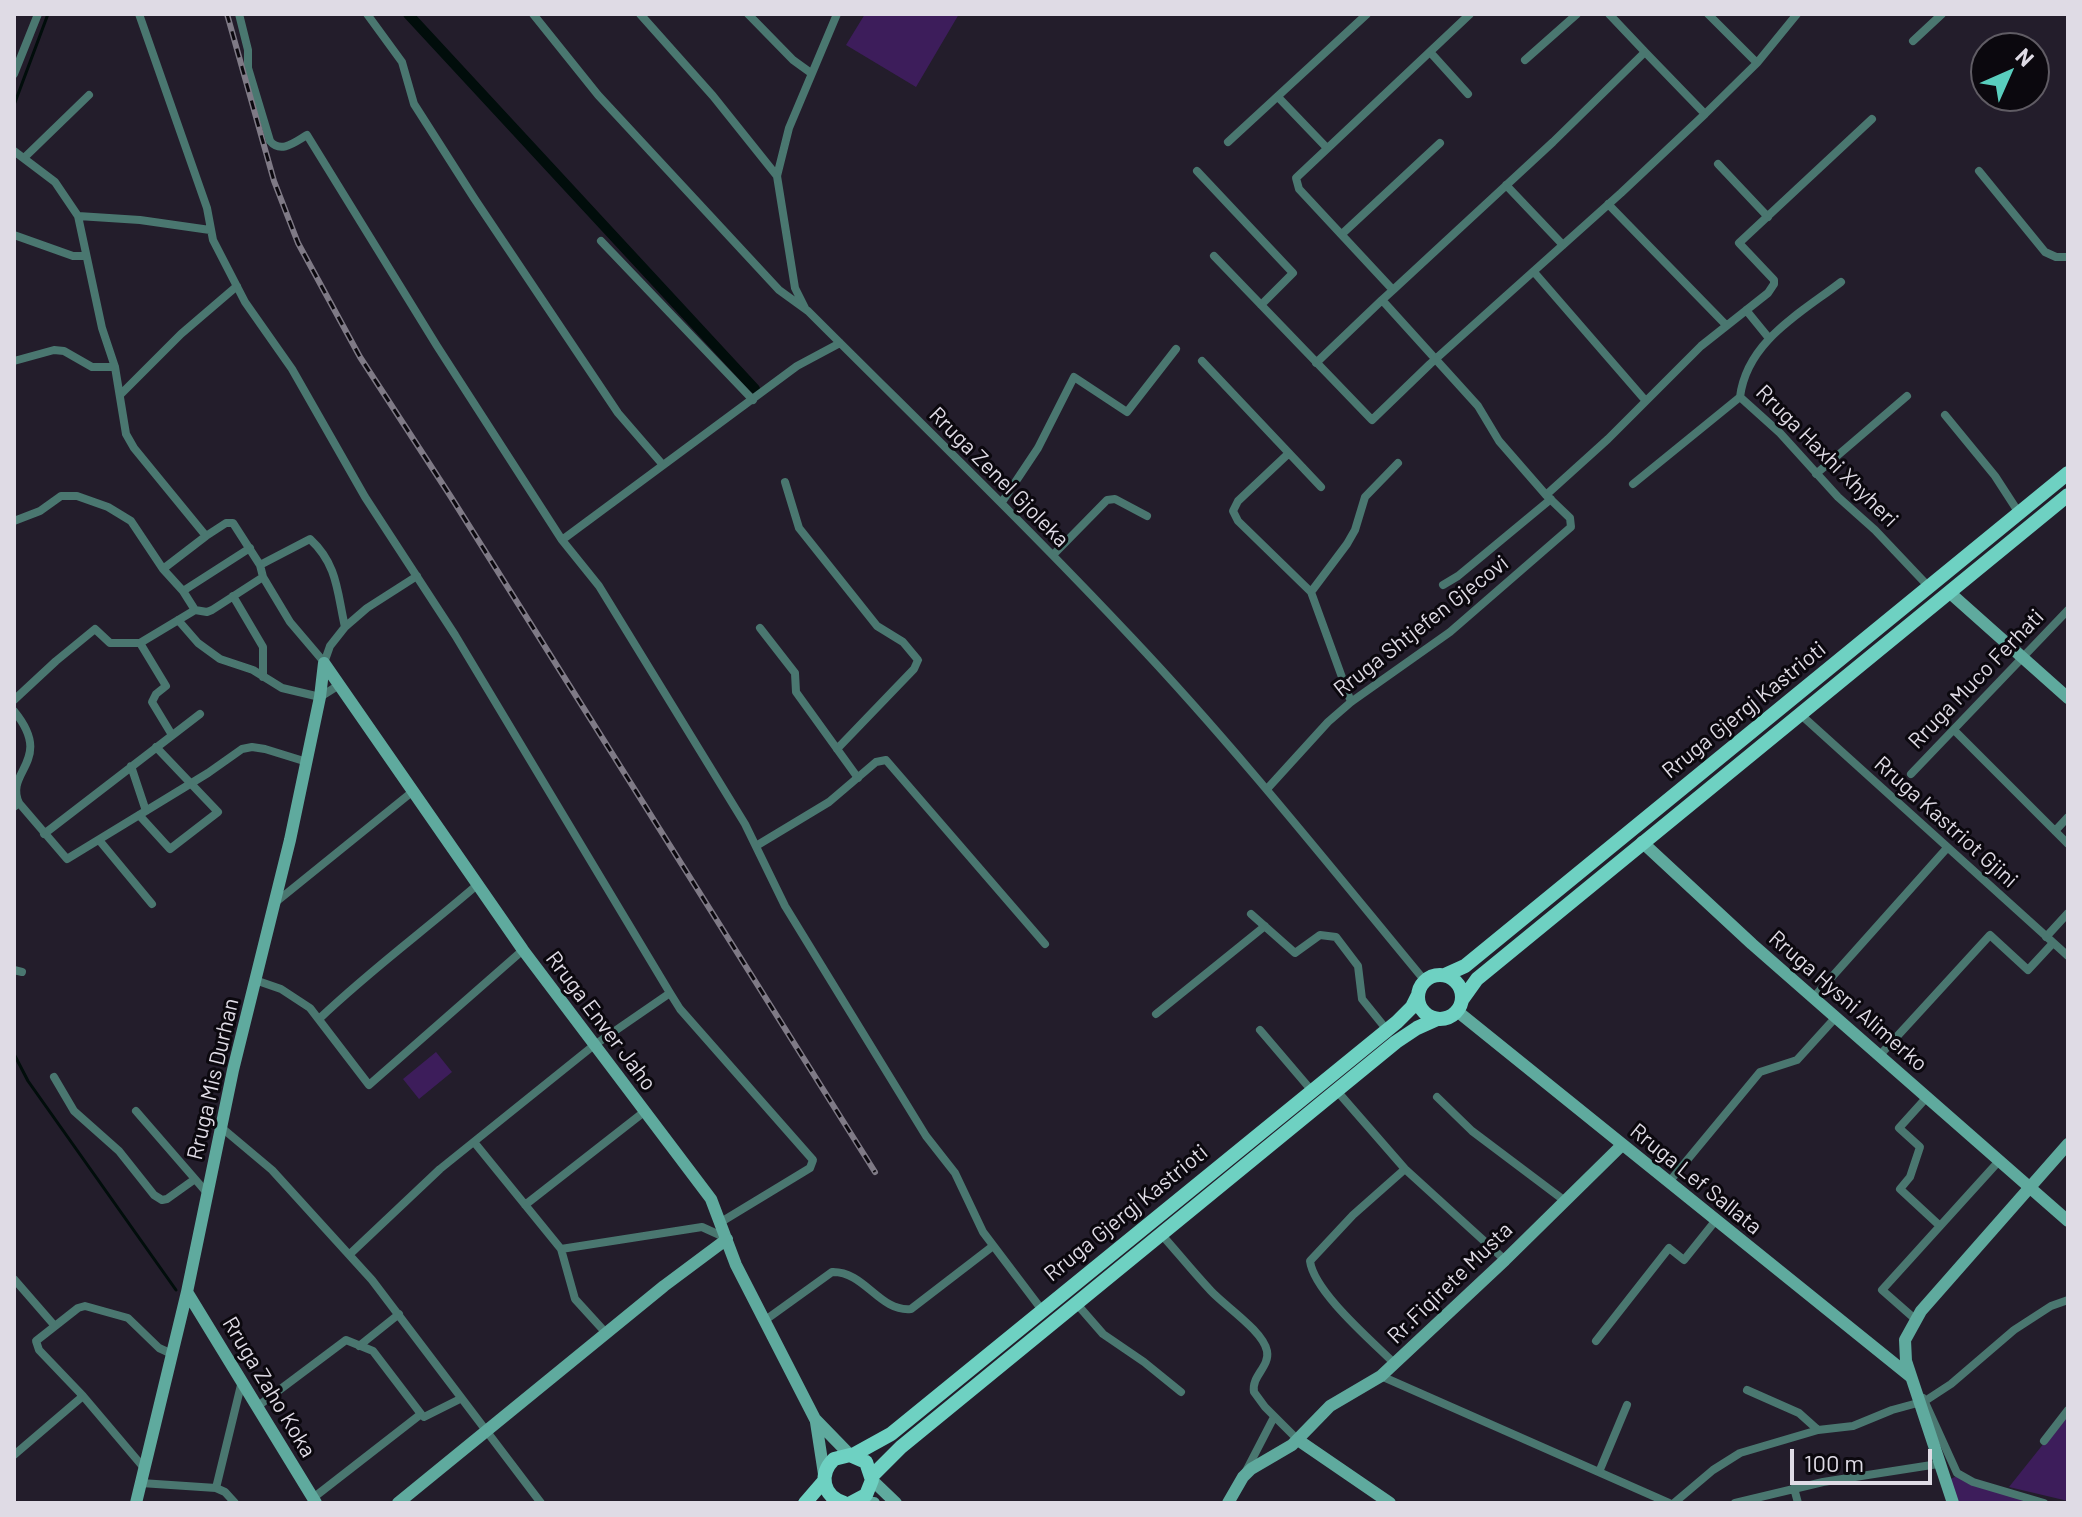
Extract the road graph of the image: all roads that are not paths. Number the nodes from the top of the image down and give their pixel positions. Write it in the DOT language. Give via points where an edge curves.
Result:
graph roads {
  1 [pos="38,14"];
  2 [pos="139,14"];
  3 [pos="239,14"];
  4 [pos="367,14"];
  5 [pos="533,14"];
  6 [pos="640,14"];
  7 [pos="748,14"];
  8 [pos="837,14"];
  9 [pos="1367,14"];
  10 [pos="1470,14"];
  11 [pos="1577,14"];
  12 [pos="1609,14"];
  13 [pos="1708,14"];
  14 [pos="1797,14"];
  15 [pos="1942,14"];
  16 [pos="1913,41"];
  17 [pos="1430,52"];
  18 [pos="1645,52"];
  19 [pos="1525,60"];
  20 [pos="1757,63"];
  21 [pos="811,73"];
  22 [pos="14,74"];
  23 [pos="1468,94"];
  24 [pos="89,95"];
  25 [pos="1278,97"];
  26 [pos="1705,114"];
  27 [pos="1872,119"];
  28 [pos="1228,142"];
  29 [pos="1440,143"];
  30 [pos="1326,147"];
  31 [pos="14,151"];
  32 [pos="25,157"];
  33 [pos="1718,164"];
  34 [pos="1197,171"];
  35 [pos="1979,171"];
  36 [pos="777,176"];
  37 [pos="1506,185"];
  38 [pos="1608,204"];
  39 [pos="78,216"];
  40 [pos="1768,217"];
  41 [pos="210,230"];
  42 [pos="1342,234"];
  43 [pos="14,235"];
  44 [pos="601,241"];
  45 [pos="1563,245"];
  46 [pos="86,256"];
  47 [pos="1214,256"];
  48 [pos="2068,257"];
  49 [pos="1534,272"];
  50 [pos="1841,282"];
  51 [pos="237,286"];
  52 [pos="1393,290"];
  53 [pos="1382,300"];
  54 [pos="1261,305"];
  55 [pos="1746,310"];
  56 [pos="808,311"];
  57 [pos="1726,325"];
  58 [pos="1768,337"];
  59 [pos="840,343"];
  60 [pos="1176,349"];
  61 [pos="1437,358"];
  62 [pos="1202,361"];
  63 [pos="14,362"];
  64 [pos="1316,363"];
  65 [pos="115,367"];
  66 [pos="120,395"];
  67 [pos="1907,396"];
  68 [pos="1740,397"];
  69 [pos="753,400"];
  70 [pos="1645,400"];
  71 [pos="1945,415"];
  72 [pos="1289,453"];
  73 [pos="1398,463"];
  74 [pos="663,465"];
  75 [pos="2068,473"];
  76 [pos="1816,474"];
  77 [pos="785,482"];
  78 [pos="1633,484"];
  79 [pos="1321,487"];
  80 [pos="2068,495"];
  81 [pos="1548,497"];
  82 [pos="1002,502"];
  83 [pos="2019,514"];
  84 [pos="1147,516"];
  85 [pos="14,521"];
  86 [pos="206,536"];
  87 [pos="562,540"];
  88 [pos="250,548"];
  89 [pos="1053,555"];
  90 [pos="260,565"];
  91 [pos="163,569"];
  92 [pos="417,576"];
  93 [pos="263,577"];
  94 [pos="1443,585"];
  95 [pos="1929,587"];
  96 [pos="183,591"];
  97 [pos="1311,592"];
  98 [pos="1949,592"];
  99 [pos="233,596"];
  100 [pos="195,610"];
  101 [pos="2067,613"];
  102 [pos="178,620"];
  103 [pos="345,627"];
  104 [pos="760,628"];
  105 [pos="140,643"];
  106 [pos="2021,656"];
  107 [pos="324,663"];
  108 [pos="263,677"];
  109 [pos="339,685"];
  110 [pos="320,697"];
  111 [pos="2068,698"];
  112 [pos="14,700"];
  113 [pos="1351,702"];
  114 [pos="14,711"];
  115 [pos="200,714"];
  116 [pos="1799,714"];
  117 [pos="1954,730"];
  118 [pos="172,735"];
  119 [pos="156,747"];
  120 [pos="837,749"];
  121 [pos="307,762"];
  122 [pos="131,766"];
  123 [pos="1911,774"];
  124 [pos="858,778"];
  125 [pos="190,784"];
  126 [pos="1267,789"];
  127 [pos="412,792"];
  128 [pos="16,805"];
  129 [pos="143,813"];
  130 [pos="2068,817"];
  131 [pos="2055,831"];
  132 [pos="44,834"];
  133 [pos="99,840"];
  134 [pos="1642,842"];
  135 [pos="2068,844"];
  136 [pos="756,846"];
  137 [pos="1947,848"];
  138 [pos="477,885"];
  139 [pos="276,903"];
  140 [pos="152,904"];
  141 [pos="2068,913"];
  142 [pos="1251,914"];
  143 [pos="1265,926"];
  144 [pos="2050,940"];
  145 [pos="1045,944"];
  146 [pos="523,950"];
  147 [pos="2068,956"];
  148 [pos="1445,975"];
  149 [pos="255,980"];
  150 [pos="1425,981"];
  151 [pos="670,993"];
  152 [pos="1418,995"];
  153 [pos="1814,997"];
  154 [pos="1460,1006"];
  155 [pos="1156,1014"];
  156 [pos="1836,1017"];
  157 [pos="319,1019"];
  158 [pos="1437,1019"];
  159 [pos="1260,1030"];
  160 [pos="1387,1030"];
  161 [pos="593,1046"];
  162 [pos="1880,1055"];
  163 [pos="54,1077"];
  164 [pos="1312,1091"];
  165 [pos="1337,1091"];
  166 [pos="1437,1097"];
  167 [pos="1927,1097"];
  168 [pos="136,1111"];
  169 [pos="644,1112"];
  170 [pos="222,1128"];
  171 [pos="474,1142"];
  172 [pos="2068,1144"];
  173 [pos="1622,1145"];
  174 [pos="1999,1161"];
  175 [pos="1405,1169"];
  176 [pos="195,1179"];
  177 [pos="1669,1182"];
  178 [pos="2029,1189"];
  179 [pos="207,1193"];
  180 [pos="1565,1201"];
  181 [pos="525,1205"];
  182 [pos="1716,1220"];
  183 [pos="2068,1221"];
  184 [pos="721,1222"];
  185 [pos="1940,1226"];
  186 [pos="1161,1234"];
  187 [pos="727,1239"];
  188 [pos="993,1246"];
  189 [pos="561,1249"];
  190 [pos="350,1254"];
  191 [pos="1505,1260"];
  192 [pos="14,1279"];
  193 [pos="187,1292"];
  194 [pos="2068,1300"];
  195 [pos="1076,1303"];
  196 [pos="1042,1310"];
  197 [pos="399,1314"];
  198 [pos="764,1321"];
  199 [pos="1912,1324"];
  200 [pos="54,1325"];
  201 [pos="606,1333"];
  202 [pos="1596,1341"];
  203 [pos="359,1346"];
  204 [pos="172,1354"];
  205 [pos="1887,1357"];
  206 [pos="1395,1364"];
  207 [pos="1381,1376"];
  208 [pos="1911,1377"];
  209 [pos="242,1380"];
  210 [pos="1747,1390"];
  211 [pos="1181,1392"];
  212 [pos="83,1396"];
  213 [pos="460,1399"];
  214 [pos="1922,1402"];
  215 [pos="1627,1405"];
  216 [pos="258,1406"];
  217 [pos="2068,1410"];
  218 [pos="421,1414"];
  219 [pos="1274,1417"];
  220 [pos="815,1419"];
  221 [pos="1818,1430"];
  222 [pos="486,1432"];
  223 [pos="1298,1440"];
  224 [pos="2044,1441"];
  225 [pos="14,1455"];
  226 [pos="852,1455"];
  227 [pos="1938,1464"];
  228 [pos="144,1468"];
  229 [pos="1599,1472"];
  230 [pos="824,1477"];
  231 [pos="1243,1477"];
  232 [pos="872,1478"];
  233 [pos="141,1483"];
  234 [pos="216,1488"];
  235 [pos="1794,1488"];
  236 [pos="314,1500"];
  237 [pos="845,1502"];
  238 [pos="136,1503"];
  239 [pos="235,1503"];
  240 [pos="398,1503"];
  241 [pos="541,1503"];
  242 [pos="805,1503"];
  243 [pos="874,1503"];
  244 [pos="896,1503"];
  245 [pos="1228,1503"];
  246 [pos="1390,1503"];
  247 [pos="1672,1503"];
  248 [pos="1735,1503"];
  249 [pos="1798,1503"];
  250 [pos="1953,1503"];
  251 [pos="2044,1503"];
  1 -- 22 [label="street"];
  2 -- 41 [label="street" via="207,208"];
  3 -- 87 [label="street" via="248,68 270,141 281,148 307,135"];
  4 -- 74 [label="street" via="402,62 414,104 447,156 618,413"];
  5 -- 56 [label="street, Rruga Zenel Gjoleka" via="629,129 779,290"];
  6 -- 36 [label="street"];
  7 -- 21 [label="street"];
  8 -- 21 [label="street"];
  9 -- 25 [label="street"];
  10 -- 17 [label="street"];
  11 -- 19 [label="street"];
  12 -- 18 [label="street"];
  13 -- 20 [label="street"];
  14 -- 20 [label="street"];
  15 -- 16 [label="street"];
  17 -- 23 [label="street"];
  17 -- 30 [label="street"];
  18 -- 26 [label="street"];
  18 -- 37 [label="street"];
  20 -- 26 [label="street"];
  21 -- 36 [label="street"];
  24 -- 32 [label="street"];
  25 -- 28 [label="street"];
  25 -- 30 [label="street"];
  26 -- 38 [label="street"];
  27 -- 40 [label="street"];
  29 -- 42 [label="street"];
  30 -- 42 [label="street" via="1299,173 1296,184"];
  31 -- 32 [label="street"];
  32 -- 39 [label="street" via="55,182"];
  33 -- 40 [label="street"];
  34 -- 54 [label="street" via="1293,273"];
  35 -- 48 [label="street" via="2045,252"];
  36 -- 56 [label="street" via="795,288"];
  37 -- 45 [label="street"];
  37 -- 52 [label="street"];
  38 -- 45 [label="street"];
  38 -- 57 [label="street"];
  39 -- 41 [label="street"];
  39 -- 46 [label="street"];
  40 -- 55 [label="street" via="1739,243 1774,280 1768,293"];
  41 -- 51 [label="street"];
  42 -- 52 [label="street"];
  43 -- 46 [label="street"];
  44 -- 69 [label="street"];
  45 -- 49 [label="street"];
  46 -- 65 [label="street"];
  47 -- 54 [label="street"];
  49 -- 61 [label="street"];
  49 -- 70 [label="street"];
  50 -- 58 [label="street, Rruga Haxhi Xhyheri"];
  51 -- 66 [label="street"];
  51 -- 92 [label="street"];
  52 -- 53 [label="street"];
  53 -- 61 [label="street"];
  53 -- 64 [label="street"];
  54 -- 64 [label="street"];
  55 -- 57 [label="street"];
  55 -- 58 [label="street"];
  56 -- 59 [label="street, Rruga Zenel Gjoleka"];
  57 -- 70 [label="street"];
  58 -- 68 [label="street, Rruga Haxhi Xhyheri" via="1753,359"];
  59 -- 69 [label="street" via="797,366"];
  59 -- 82 [label="street, Rruga Zenel Gjoleka"];
  60 -- 82 [label="street" via="1127,412 1074,377 1038,448"];
  61 -- 64 [label="street" via="1372,420"];
  61 -- 81 [label="street"];
  62 -- 72 [label="street"];
  63 -- 65 [label="street" via="54,350 92,367"];
  65 -- 66 [label="street"];
  66 -- 86 [label="street" via="130,441"];
  67 -- 76 [label="street"];
  68 -- 76 [label="street, Rruga Haxhi Xhyheri"];
  68 -- 78 [label="street"];
  69 -- 74 [label="street"];
  70 -- 81 [label="street"];
  71 -- 83 [label="street"];
  72 -- 79 [label="street"];
  72 -- 97 [label="street" via="1233,511"];
  73 -- 97 [label="street" via="1365,497 1355,530"];
  74 -- 87 [label="street"];
  75 -- 83 [label="main road, Rruga Gjergj Kastrioti"];
  76 -- 95 [label="street, Rruga Haxhi Xhyheri"];
  77 -- 120 [label="street" via="799,528 877,626 903,642 918,660"];
  80 -- 98 [label="main road, Rruga Gjergj Kastrioti"];
  81 -- 94 [label="street"];
  81 -- 113 [label="street, Rruga Shtjefen Gjecovi" via="1570,518 1571,527 1450,632"];
  82 -- 89 [label="street, Rruga Zenel Gjoleka"];
  83 -- 95 [label="main road, Rruga Gjergj Kastrioti"];
  84 -- 89 [label="street" via="1107,500"];
  85 -- 91 [label="street" via="61,496 77,496 131,521"];
  86 -- 88 [label="street" via="230,522"];
  86 -- 91 [label="street"];
  87 -- 136 [label="street" via="599,586"];
  88 -- 90 [label="street"];
  88 -- 96 [label="street"];
  89 -- 126 [label="street, Rruga Zenel Gjoleka"];
  90 -- 93 [label="street"];
  90 -- 103 [label="street" via="310,539 324,551 334,575"];
  91 -- 96 [label="street"];
  92 -- 103 [label="street"];
  92 -- 151 [label="street"];
  93 -- 99 [label="street"];
  93 -- 107 [label="street" via="290,622"];
  95 -- 148 [label="main road, Rruga Gjergj Kastrioti" via="1465,966"];
  96 -- 100 [label="street"];
  97 -- 113 [label="street"];
  98 -- 106 [label="street"];
  98 -- 116 [label="main road, Rruga Gjergj Kastrioti"];
  99 -- 100 [label="street" via="207,612"];
  99 -- 108 [label="street" via="263,647"];
  100 -- 102 [label="street"];
  101 -- 106 [label="street, Rruga Muco Ferhati"];
  102 -- 105 [label="street"];
  102 -- 108 [label="street" via="208,652"];
  103 -- 107 [label="street"];
  104 -- 120 [label="street" via="795,673 796,692"];
  105 -- 112 [label="street" via="115,645 95,629"];
  105 -- 118 [label="street" via="166,686 152,702"];
  106 -- 111 [label="street"];
  106 -- 117 [label="street, Rruga Muco Ferhati"];
  107 -- 109 [label="street, Rruga Enver Jaho"];
  107 -- 110 [label="street, Rruga Mis Durhan"];
  108 -- 110 [label="street" via="282,688"];
  109 -- 110 [label="street"];
  109 -- 127 [label="street, Rruga Enver Jaho"];
  110 -- 121 [label="street, Rruga Mis Durhan"];
  113 -- 126 [label="street, Rruga Shtjefen Gjecovi"];
  114 -- 128 [label="street" via="32,746 16,789"];
  115 -- 118 [label="street"];
  116 -- 134 [label="main road, Rruga Gjergj Kastrioti"];
  116 -- 137 [label="street, Rruga Kastriot Gjini"];
  117 -- 123 [label="street, Rruga Muco Ferhati"];
  117 -- 131 [label="street"];
  118 -- 119 [label="street"];
  119 -- 122 [label="street"];
  119 -- 125 [label="street"];
  120 -- 124 [label="street"];
  121 -- 125 [label="street" via="252,747"];
  121 -- 139 [label="street, Rruga Mis Durhan"];
  122 -- 129 [label="street"];
  122 -- 132 [label="street"];
  124 -- 136 [label="street"];
  124 -- 145 [label="street" via="886,760"];
  125 -- 129 [label="street"];
  125 -- 129 [label="street" via="218,812 170,849"];
  126 -- 150 [label="street, Rruga Zenel Gjoleka"];
  127 -- 138 [label="street, Rruga Enver Jaho"];
  127 -- 139 [label="street"];
  128 -- 132 [label="street"];
  129 -- 133 [label="street"];
  130 -- 131 [label="street"];
  131 -- 135 [label="street"];
  132 -- 133 [label="street" via="67,859"];
  133 -- 140 [label="street"];
  134 -- 153 [label="street, Rruga Hysni Alimerko"];
  134 -- 154 [label="main road, Rruga Gjergj Kastrioti" via="1477,979"];
  136 -- 188 [label="street" via="785,906 926,1136 955,1173"];
  137 -- 144 [label="street, Rruga Kastriot Gjini"];
  137 -- 153 [label="street"];
  138 -- 146 [label="street, Rruga Enver Jaho"];
  138 -- 157 [label="street"];
  139 -- 149 [label="street, Rruga Mis Durhan"];
  141 -- 144 [label="street"];
  142 -- 143 [label="street"];
  143 -- 155 [label="street"];
  143 -- 160 [label="street" via="1295,953 1320,935 1336,937 1358,966 1362,999"];
  144 -- 147 [label="street, Rruga Kastriot Gjini"];
  144 -- 162 [label="street" via="2028,970 1990,935"];
  146 -- 157 [label="street" via="369,1085"];
  146 -- 161 [label="street, Rruga Enver Jaho"];
  148 -- 150 [label="main road"];
  148 -- 154 [label="main road" via="1460,987"];
  149 -- 157 [label="street" via="296,997"];
  149 -- 170 [label="street, Rruga Mis Durhan"];
  150 -- 152 [label="main road"];
  151 -- 161 [label="street"];
  151 -- 184 [label="street" via="813,1160 810,1168"];
  152 -- 158 [label="main road" via="1423,1011"];
  152 -- 160 [label="main road, Rruga Gjergj Kastrioti"];
  153 -- 156 [label="street, Rruga Hysni Alimerko"];
  154 -- 158 [label="main road"];
  154 -- 173 [label="street, Rruga Lef Sallata"];
  156 -- 162 [label="street, Rruga Hysni Alimerko"];
  156 -- 177 [label="street" via="1797,1060 1760,1072"];
  158 -- 165 [label="main road, Rruga Gjergj Kastrioti" via="1407,1034"];
  159 -- 164 [label="street"];
  160 -- 164 [label="main road, Rruga Gjergj Kastrioti"];
  161 -- 169 [label="street, Rruga Enver Jaho"];
  161 -- 171 [label="street"];
  162 -- 167 [label="street, Rruga Hysni Alimerko"];
  163 -- 176 [label="street" via="74,1111 119,1151 154,1195 167,1199"];
  164 -- 196 [label="main road, Rruga Gjergj Kastrioti"];
  165 -- 175 [label="street"];
  165 -- 186 [label="main road, Rruga Gjergj Kastrioti"];
  166 -- 180 [label="street" via="1472,1131"];
  167 -- 174 [label="street, Rruga Hysni Alimerko"];
  167 -- 185 [label="street" via="1899,1128 1920,1147 1900,1189"];
  168 -- 176 [label="street"];
  169 -- 181 [label="street"];
  169 -- 184 [label="street, Rruga Enver Jaho" via="703,1188"];
  170 -- 179 [label="street, Rruga Mis Durhan"];
  170 -- 190 [label="street" via="272,1170"];
  171 -- 181 [label="street"];
  171 -- 190 [label="street"];
  172 -- 178 [label="street"];
  173 -- 177 [label="street, Rruga Lef Sallata"];
  173 -- 180 [label="street, Rr.Fiqirete Musta"];
  174 -- 178 [label="street, Rruga Hysni Alimerko"];
  174 -- 185 [label="street"];
  175 -- 191 [label="street"];
  175 -- 206 [label="street" via="1310,1261 1331,1300"];
  176 -- 179 [label="street"];
  177 -- 182 [label="street, Rruga Lef Sallata"];
  178 -- 183 [label="street, Rruga Hysni Alimerko"];
  178 -- 199 [label="street"];
  179 -- 193 [label="street, Rruga Mis Durhan"];
  180 -- 191 [label="street, Rr.Fiqirete Musta"];
  181 -- 189 [label="street"];
  182 -- 202 [label="street" via="1684,1260 1669,1248"];
  182 -- 205 [label="street, Rruga Lef Sallata"];
  184 -- 187 [label="street, Rruga Enver Jaho"];
  185 -- 199 [label="street" via="1882,1290"];
  186 -- 195 [label="main road, Rruga Gjergj Kastrioti"];
  186 -- 219 [label="street" via="1261,1339 1267,1361 1253,1385"];
  187 -- 189 [label="street" via="702,1227"];
  187 -- 198 [label="street, Rruga Enver Jaho"];
  187 -- 201 [label="street"];
  188 -- 196 [label="street"];
  188 -- 198 [label="street" via="911,1309 892,1306 856,1277 832,1272"];
  189 -- 201 [label="street" via="575,1299"];
  190 -- 197 [label="street"];
  191 -- 206 [label="street, Rr.Fiqirete Musta"];
  192 -- 200 [label="street"];
  193 -- 204 [label="street, Rruga Mis Durhan"];
  193 -- 209 [label="street, Rruga Zaho Koka"];
  194 -- 214 [label="street" via="2014,1330"];
  195 -- 211 [label="street" via="1103,1334"];
  195 -- 232 [label="main road, Rruga Gjergj Kastrioti" via="901,1447"];
  196 -- 226 [label="main road, Rruga Gjergj Kastrioti" via="891,1434"];
  197 -- 203 [label="street"];
  197 -- 213 [label="street"];
  198 -- 220 [label="street, Rruga Enver Jaho"];
  199 -- 205 [label="street"];
  199 -- 208 [label="street" via="1904,1350"];
  200 -- 204 [label="street" via="85,1306 128,1318"];
  200 -- 212 [label="street" via="36,1345"];
  201 -- 222 [label="street"];
  203 -- 216 [label="street" via="346,1340"];
  203 -- 218 [label="street" via="373,1351"];
  204 -- 228 [label="street, Rruga Mis Durhan"];
  205 -- 208 [label="street, Rruga Lef Sallata"];
  206 -- 207 [label="street, Rr.Fiqirete Musta"];
  207 -- 223 [label="street, Rr.Fiqirete Musta" via="1330,1406"];
  207 -- 229 [label="street"];
  208 -- 214 [label="street"];
  209 -- 216 [label="street, Rruga Zaho Koka"];
  209 -- 234 [label="street"];
  210 -- 221 [label="street" via="1799,1413"];
  212 -- 225 [label="street"];
  212 -- 228 [label="street"];
  213 -- 218 [label="street"];
  213 -- 222 [label="street"];
  214 -- 221 [label="street" via="1853,1426"];
  214 -- 227 [label="street"];
  214 -- 251 [label="street" via="1957,1473"];
  215 -- 229 [label="street"];
  216 -- 236 [label="street, Rruga Zaho Koka"];
  217 -- 224 [label="street"];
  218 -- 236 [label="street"];
  219 -- 223 [label="street"];
  219 -- 231 [label="street"];
  220 -- 226 [label="street"];
  220 -- 230 [label="street"];
  221 -- 247 [label="street" via="1740,1453"];
  222 -- 240 [label="street"];
  222 -- 241 [label="street"];
  223 -- 231 [label="street, Rr.Fiqirete Musta"];
  223 -- 246 [label="street"];
  226 -- 230 [label="main road" via="834,1459"];
  226 -- 232 [label="main road" via="866,1462"];
  227 -- 235 [label="street"];
  227 -- 250 [label="street"];
  228 -- 233 [label="street, Rruga Mis Durhan"];
  229 -- 247 [label="street"];
  230 -- 237 [label="main road" via="829,1493"];
  230 -- 242 [label="main road"];
  231 -- 245 [label="street"];
  232 -- 237 [label="main road" via="870,1491"];
  232 -- 244 [label="street"];
  233 -- 234 [label="street"];
  233 -- 238 [label="street, Rruga Mis Durhan"];
  234 -- 239 [label="street"];
  235 -- 248 [label="street"];
  235 -- 249 [label="street"];
  237 -- 243 [label="street"];
}
